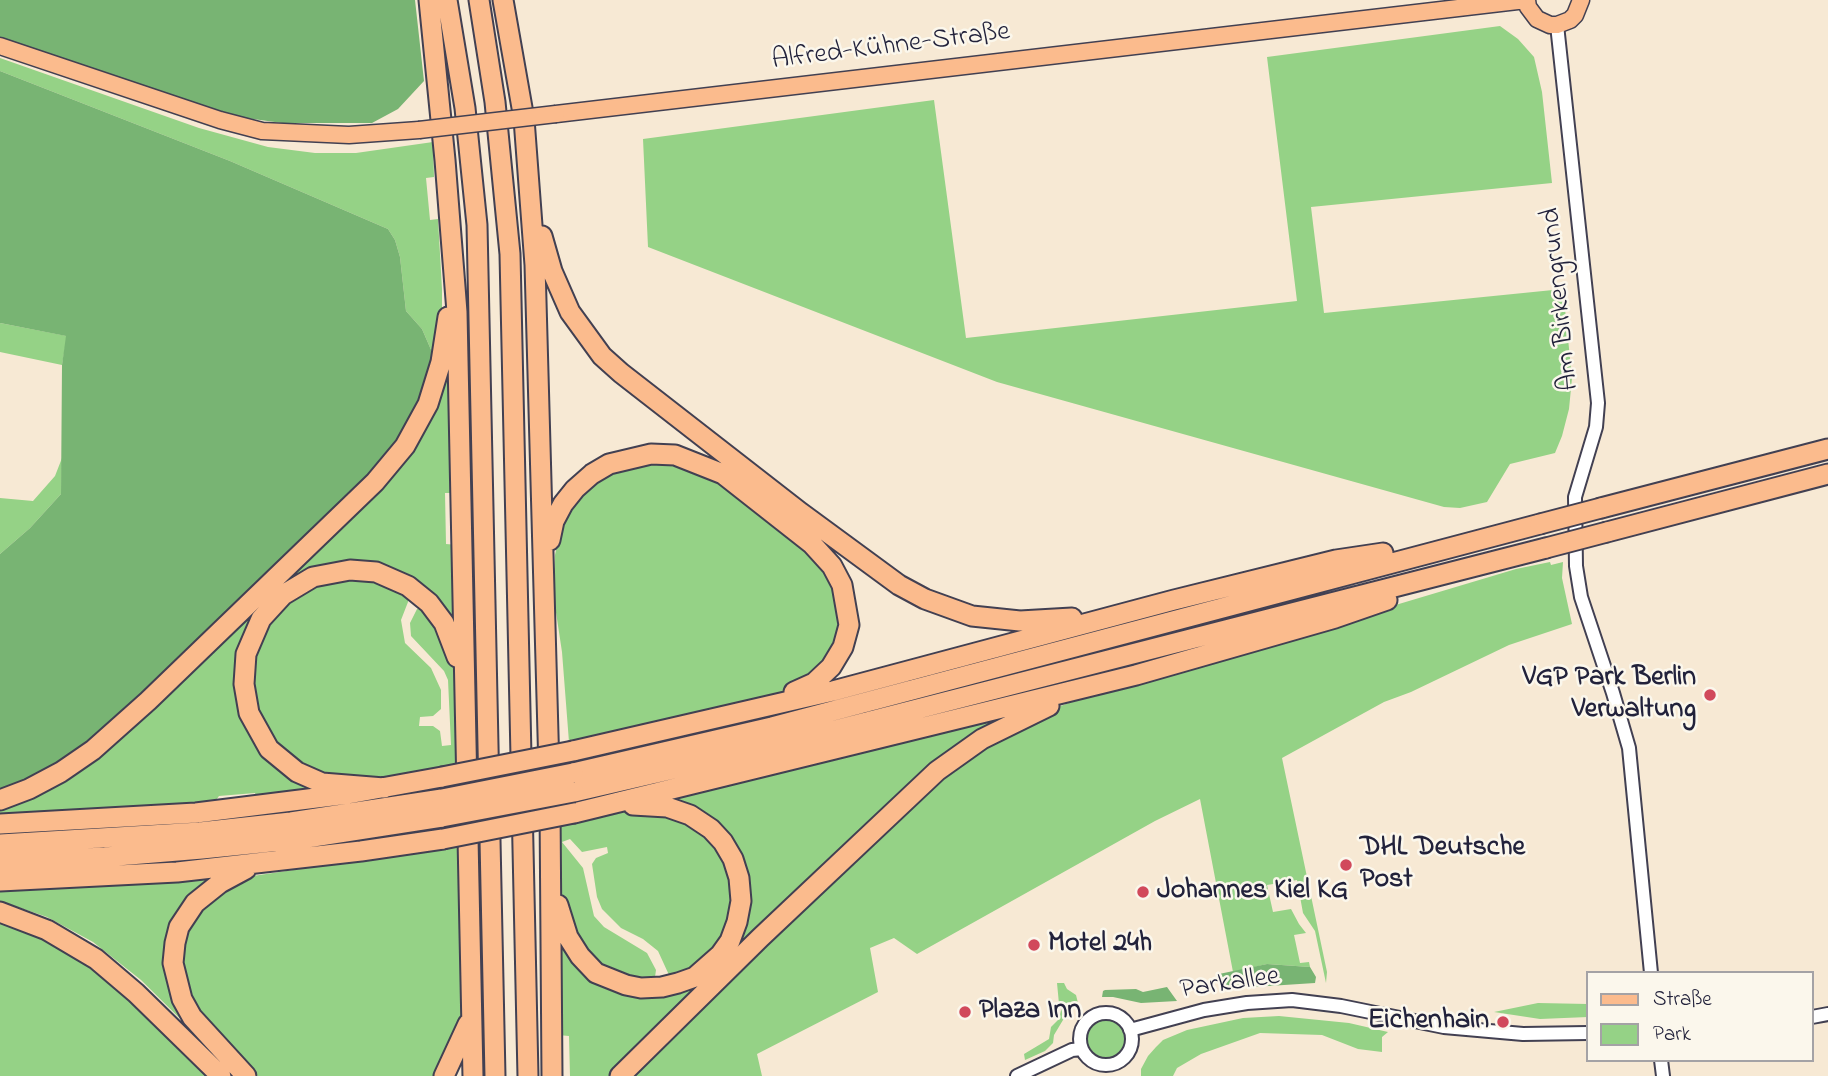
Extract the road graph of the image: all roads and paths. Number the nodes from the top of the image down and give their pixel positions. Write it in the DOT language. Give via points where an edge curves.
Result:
graph roads {
  1 [pos="429,0"];
  2 [pos="447,0"];
  3 [pos="479,0"];
  4 [pos="503,0"];
  5 [pos="1526,0"];
  6 [pos="1581,0"];
  7 [pos="1557,25"];
  8 [pos="0,46"];
  9 [pos="530,166"];
  10 [pos="455,278"];
  11 [pos="1828,449"];
  12 [pos="1828,474"];
  13 [pos="1447,547"];
  14 [pos="1456,572"];
  15 [pos="545,590"];
  16 [pos="1174,600"];
  17 [pos="1136,675"];
  18 [pos="742,712"];
  19 [pos="466,764"];
  20 [pos="574,783"];
  21 [pos="384,788"];
  22 [pos="9,796"];
  23 [pos="550,806"];
  24 [pos="601,806"];
  25 [pos="442,808"];
  26 [pos="0,824"];
  27 [pos="0,844"];
  28 [pos="0,862"];
  29 [pos="255,864"];
  30 [pos="0,881"];
  31 [pos="0,912"];
  32 [pos="1651,971"];
  33 [pos="472,1016"];
  34 [pos="1130,1030"];
  35 [pos="1587,1033"];
  36 [pos="1082,1049"];
  37 [pos="1114,1070"];
  38 [pos="221,1076"];
  39 [pos="246,1076"];
  40 [pos="444,1076"];
  41 [pos="473,1076"];
  42 [pos="495,1076"];
  43 [pos="528,1076"];
  44 [pos="552,1076"];
  45 [pos="620,1076"];
  46 [pos="1017,1076"];
  1 -- 10 [label="highway"];
  2 -- 42 [label="highway" via="466,108 477,225"];
  3 -- 43 [label="highway" via="495,102 510,254"];
  4 -- 9 [label="highway"];
  5 -- 7 [label="main road" via="1536,19"];
  5 -- 8 [label="main road, Alfred-Kühne-Straße, bridge" via="349,135 262,131 220,121"];
  6 -- 7 [label="main road" via="1575,15"];
  7 -- 32 [label="street, Am Birkengrund" via="1598,403 1596,427 1575,497 1576,566 1581,597 1629,748"];
  9 -- 15 [label="highway"];
  9 -- 16 [label="highway" via="552,271 569,312 602,356 900,585 954,610 994,620 1051,620"];
  10 -- 19 [label="highway"];
  10 -- 22 [label="highway" via="436,382 417,426 391,465 93,750 61,772"];
  11 -- 13 [label="highway, bridge"];
  12 -- 14 [label="highway, bridge"];
  13 -- 16 [label="highway" via="1336,560"];
  13 -- 20 [label="highway"];
  14 -- 17 [label="highway" via="1335,618"];
  14 -- 20 [label="highway" via="777,745"];
  15 -- 18 [label="highway" via="554,522 575,489 601,469 632,457 676,455 723,474 812,544 832,566 849,625 844,647 814,683"];
  15 -- 23 [label="highway"];
  16 -- 18 [label="highway"];
  17 -- 24 [label="highway"];
  17 -- 45 [label="highway" via="1047,706 976,743 937,771"];
  18 -- 21 [label="highway, bridge"];
  19 -- 21 [label="highway" via="456,651 429,603 408,586 376,572 350,570 313,578 283,595 261,620 246,654 246,702 270,749 305,776 332,785"];
  19 -- 33 [label="highway"];
  20 -- 25 [label="highway, bridge"];
  21 -- 26 [label="highway" via="196,813"];
  23 -- 24 [label="highway" via="557,900 568,937 580,956 596,973 641,988 695,977 720,956 737,922 741,901 733,859 723,842 700,821 680,811 663,806"];
  23 -- 44 [label="highway"];
  24 -- 29 [label="highway, bridge" via="443,839"];
  25 -- 27 [label="highway" via="201,832"];
  25 -- 28 [label="highway" via="300,839"];
  29 -- 30 [label="highway"];
  29 -- 39 [label="highway" via="203,895 186,915 174,953 181,999"];
  31 -- 38 [label="highway" via="47,930 96,959"];
  33 -- 40 [label="highway"];
  33 -- 41 [label="highway"];
  34 -- 35 [label="street, Parkallee" via="1204,1010 1292,1000 1444,1027 1523,1034"];
  34 -- 36 [label="street" via="1121,1017 1096,1014 1080,1032"];
  34 -- 37 [label="street" via="1126,1055"];
  36 -- 37 [label="street" via="1094,1062"];
  36 -- 46 [label="street"];
}
